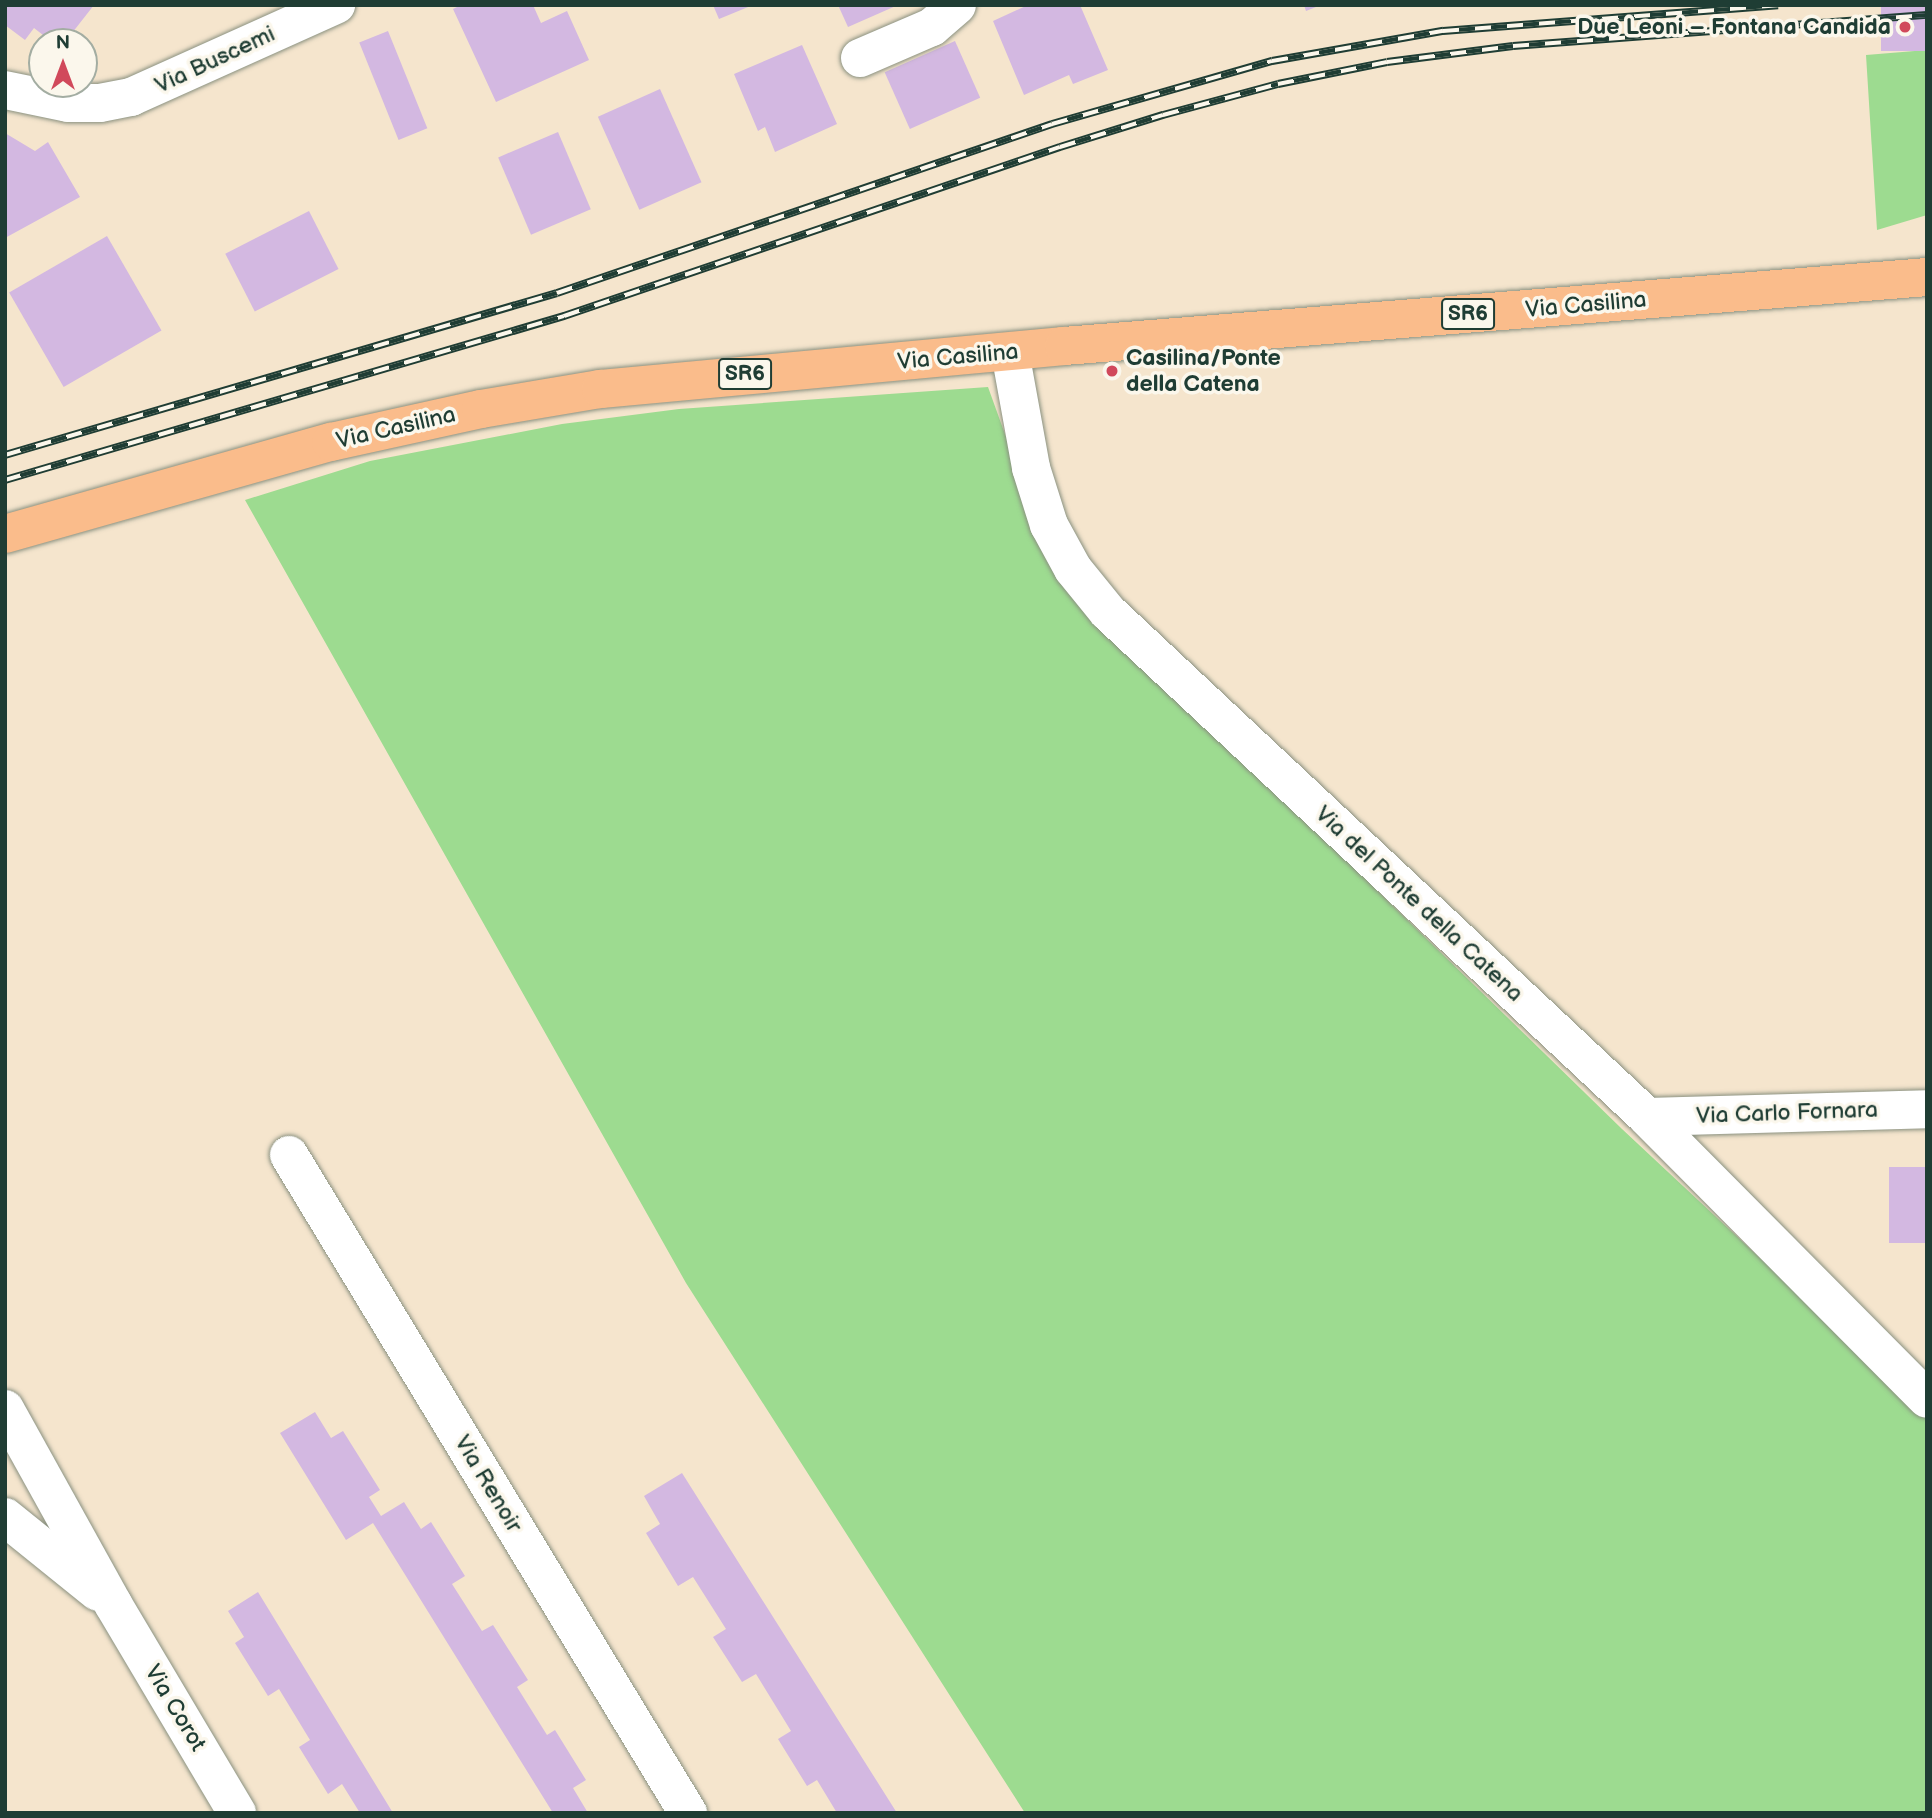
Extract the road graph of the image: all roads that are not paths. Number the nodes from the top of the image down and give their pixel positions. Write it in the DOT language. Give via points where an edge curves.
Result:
graph roads {
  1 [pos="336,5"];
  2 [pos="955,6"];
  3 [pos="860,58"];
  4 [pos="5,90"];
  5 [pos="1927,278"];
  6 [pos="1010,352"];
  7 [pos="5,534"];
  8 [pos="1927,1109"];
  9 [pos="1647,1117"];
  10 [pos="289,1155"];
  11 [pos="1927,1399"];
  12 [pos="5,1409"];
  13 [pos="5,1517"];
  14 [pos="113,1604"];
  15 [pos="237,1813"];
  16 [pos="688,1813"];
  1 -- 4 [label="street, Via Buscemi" via="131,97 68,103"];
  2 -- 3 [label="street" via="932,27"];
  5 -- 6 [label="main road, Via Casilina / SR6"];
  6 -- 7 [label="main road, Via Casilina / SR6" via="675,380 520,401 331,442"];
  6 -- 9 [label="street, Via del Ponte della Catena" via="1031,468 1049,525 1073,569 1096,598"];
  8 -- 9 [label="street, Via Carlo Fornara"];
  9 -- 11 [label="street, Via del Ponte della Catena"];
  10 -- 16 [label="street, Via Renoir"];
  12 -- 14 [label="street, Via Corot"];
  13 -- 14 [label="street, Via Corot"];
  14 -- 15 [label="street, Via Corot"];
}
